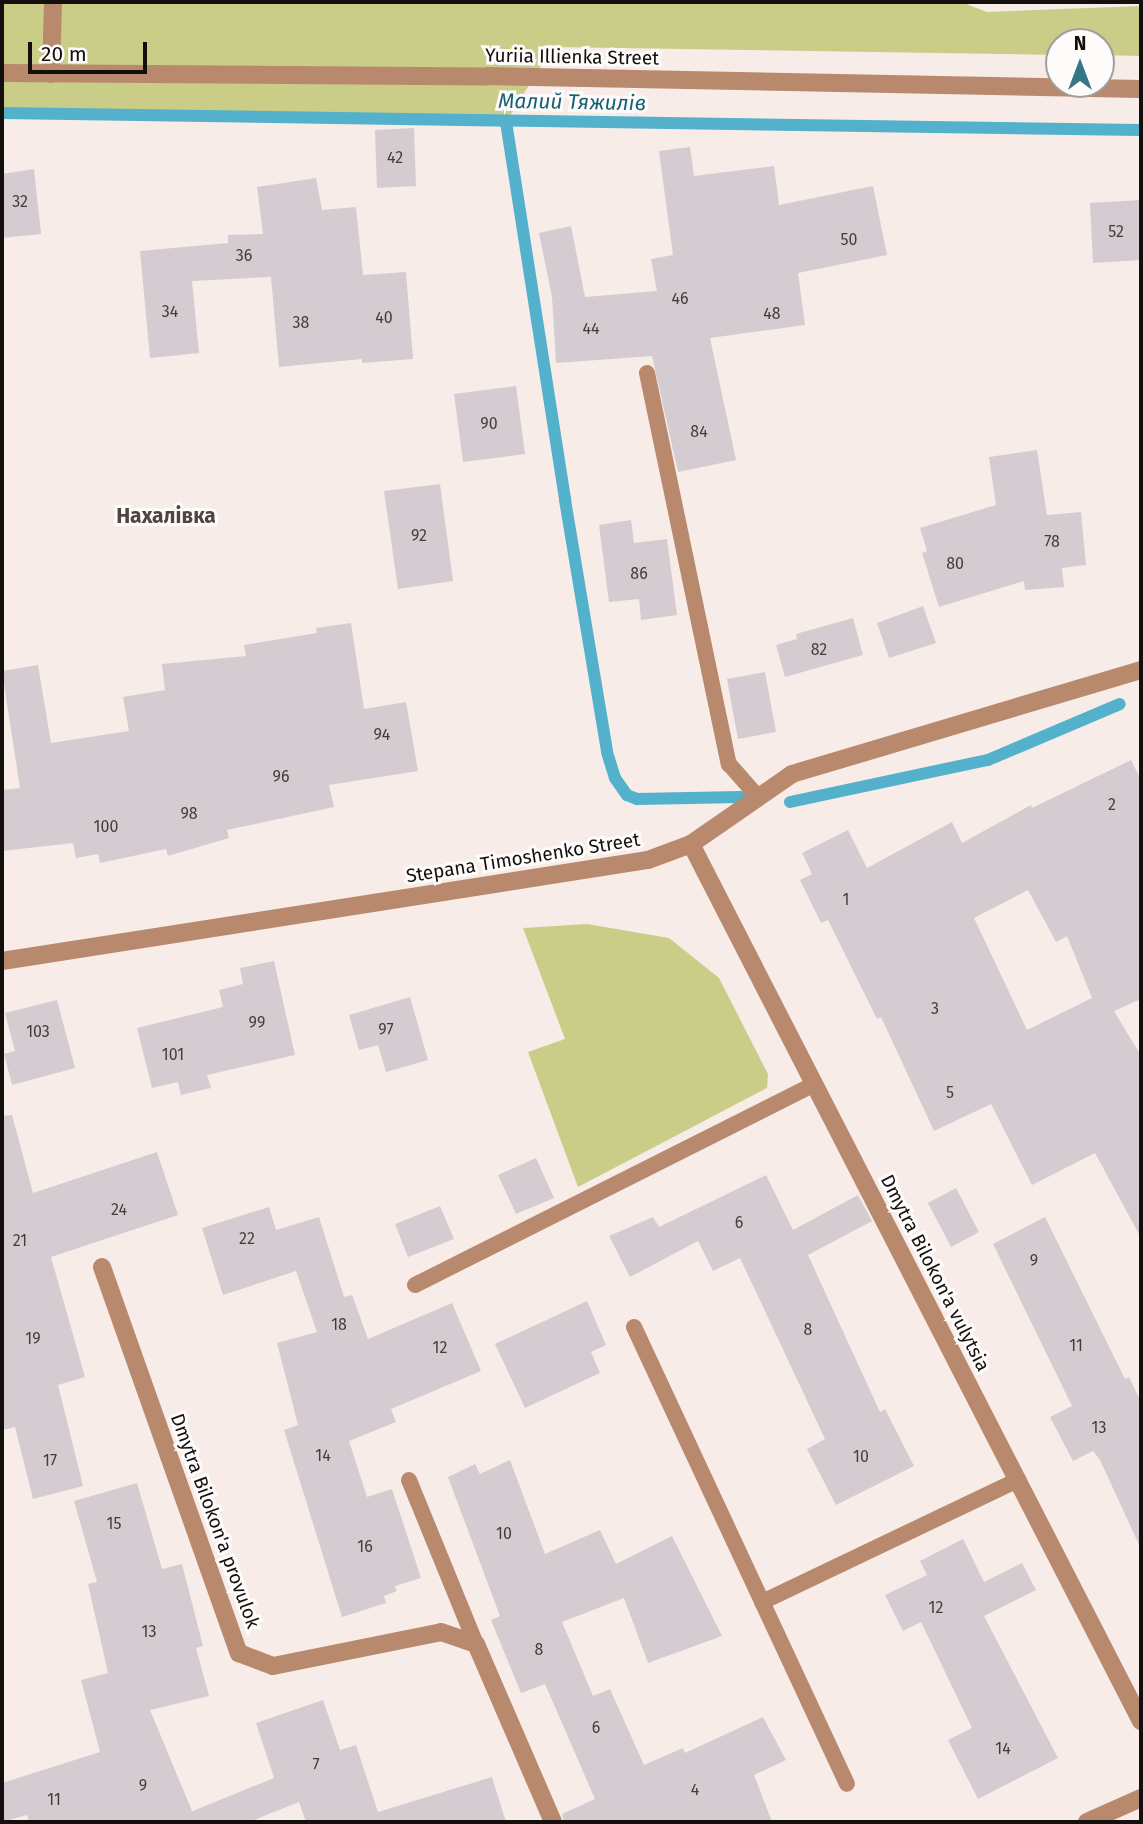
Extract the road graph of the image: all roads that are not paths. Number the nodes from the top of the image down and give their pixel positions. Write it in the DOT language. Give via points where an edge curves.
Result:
graph roads {
  1 [pos="53,2"];
  2 [pos="2,73"];
  3 [pos="51,74"];
  4 [pos="1141,89"];
  5 [pos="647,373"];
  6 [pos="1141,670"];
  7 [pos="758,797"];
  8 [pos="691,844"];
  9 [pos="2,961"];
  10 [pos="814,1084"];
  11 [pos="102,1267"];
  12 [pos="415,1285"];
  13 [pos="634,1327"];
  14 [pos="409,1480"];
  15 [pos="1018,1480"];
  16 [pos="762,1602"];
  17 [pos="476,1644"];
  18 [pos="1141,1721"];
  19 [pos="847,1784"];
  20 [pos="1141,1798"];
  21 [pos="553,1822"];
  22 [pos="1087,1822"];
  1 -- 3 [label="street"];
  2 -- 3 [label="street, Yuriia Illienka Street"];
  3 -- 4 [label="street, Yuriia Illienka Street" via="488,76"];
  5 -- 7 [label="lane" via="729,764"];
  6 -- 7 [label="street, Stepana Timoshenko Street" via="792,774"];
  7 -- 8 [label="street, Stepana Timoshenko Street"];
  8 -- 9 [label="street, Stepana Timoshenko Street" via="648,860"];
  8 -- 10 [label="street, Dmytra Bilokon'a vulytsia"];
  10 -- 12 [label="lane"];
  10 -- 15 [label="street, Dmytra Bilokon'a vulytsia"];
  11 -- 17 [label="street, Dmytra Bilokon'a provulok" via="239,1653 273,1666 441,1632"];
  13 -- 16 [label="lane"];
  14 -- 17 [label="lane"];
  15 -- 16 [label="lane"];
  15 -- 18 [label="street, Dmytra Bilokon'a vulytsia"];
  16 -- 19 [label="lane"];
  17 -- 21 [label="street"];
  20 -- 22 [label="street"];
}
